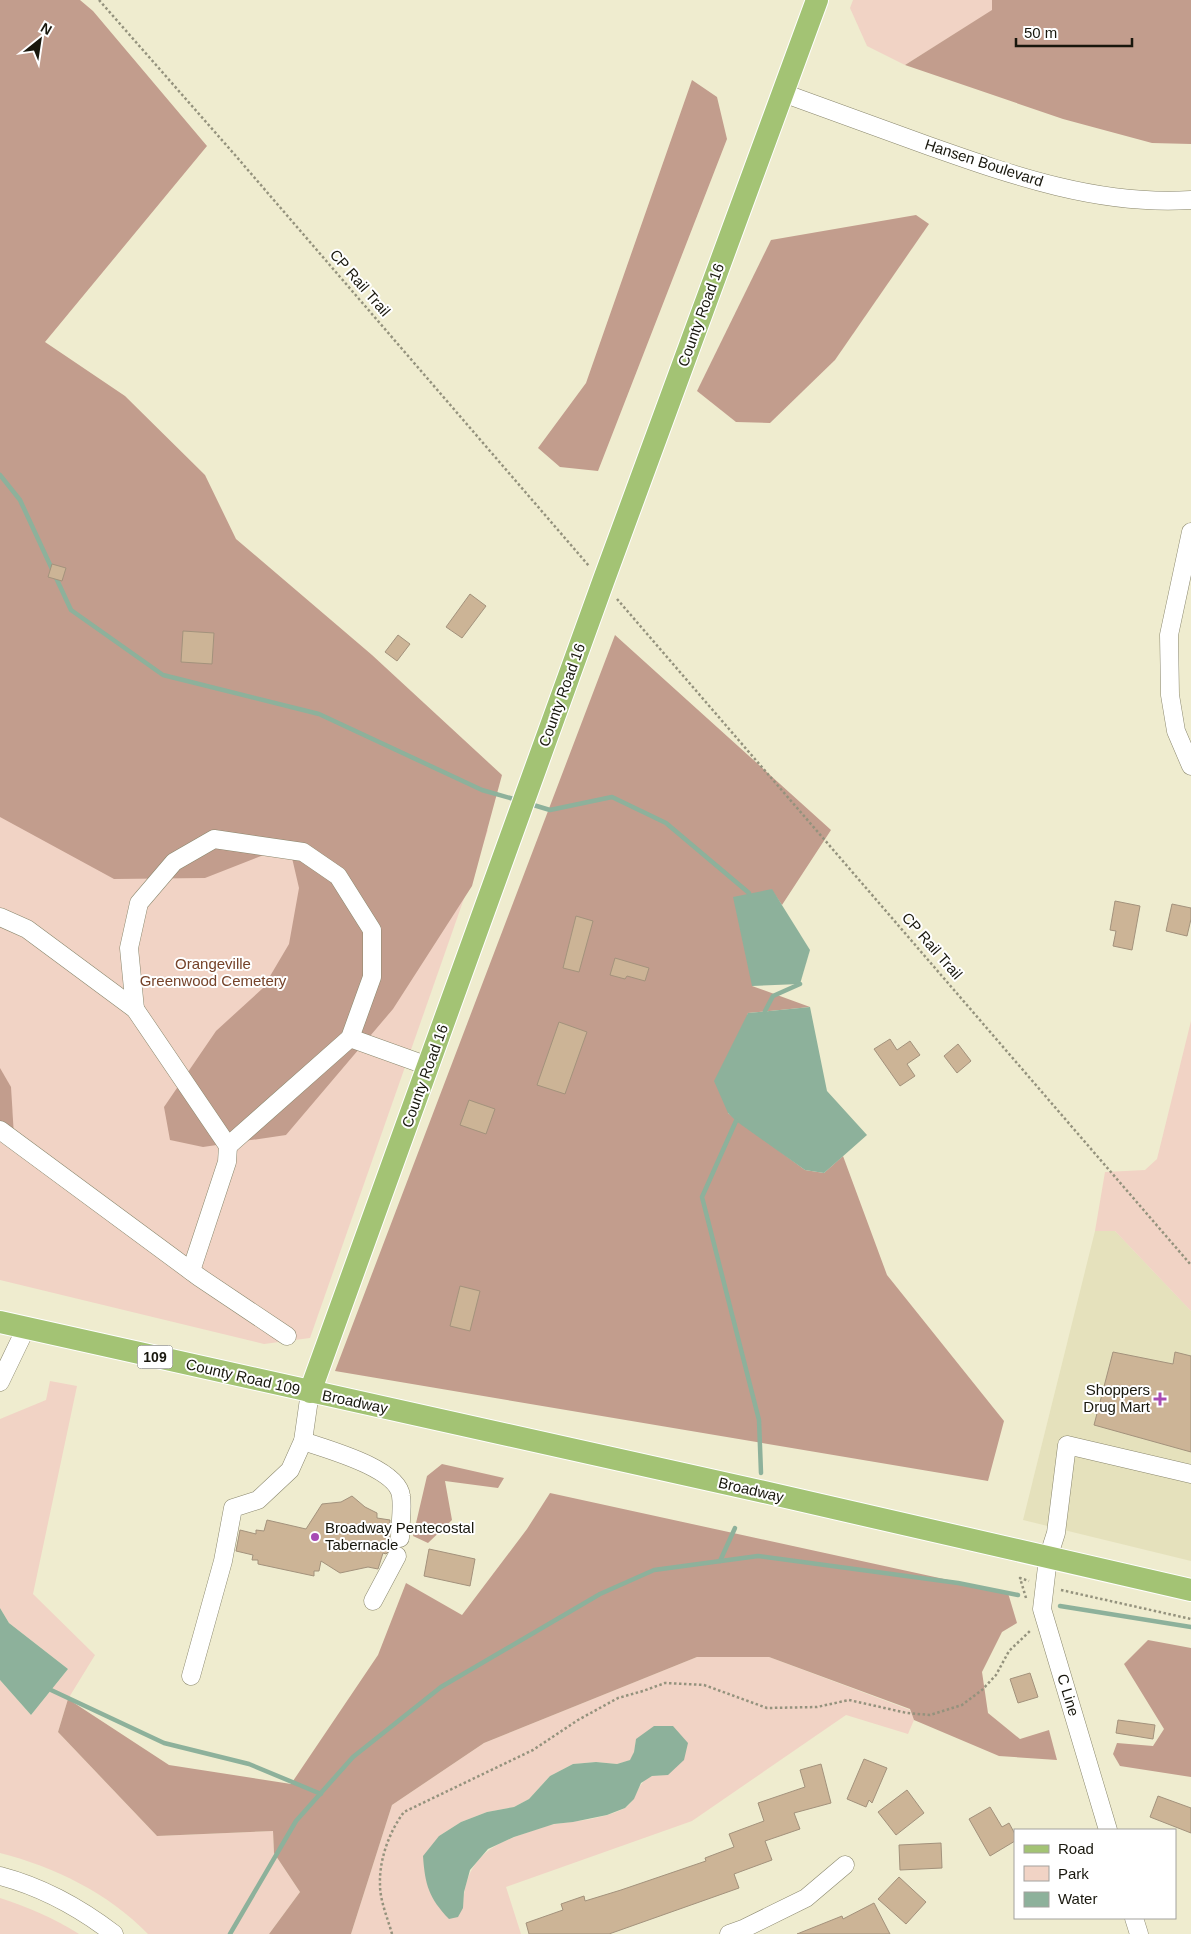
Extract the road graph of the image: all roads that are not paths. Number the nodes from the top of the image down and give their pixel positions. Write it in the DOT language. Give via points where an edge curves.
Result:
graph roads {
  1 [pos="817,0"];
  2 [pos="783,93"];
  3 [pos="1191,200"];
  4 [pos="1191,532"];
  5 [pos="1191,766"];
  6 [pos="0,917"];
  7 [pos="135,1010"];
  8 [pos="350,1038"];
  9 [pos="428,1066"];
  10 [pos="0,1130"];
  11 [pos="228,1146"];
  12 [pos="191,1271"];
  13 [pos="0,1322"];
  14 [pos="26,1328"];
  15 [pos="287,1336"];
  16 [pos="0,1382"];
  17 [pos="310,1392"];
  18 [pos="303,1441"];
  19 [pos="1191,1474"];
  20 [pos="400,1538"];
  21 [pos="397,1556"];
  22 [pos="1048,1558"];
  23 [pos="1191,1590"];
  24 [pos="373,1601"];
  25 [pos="191,1676"];
  26 [pos="1108,1829"];
  27 [pos="845,1865"];
  28 [pos="0,1876"];
  29 [pos="1134,1919"];
  30 [pos="739,1932"];
  31 [pos="114,1934"];
  32 [pos="1139,1934"];
  1 -- 2 [label="main road, County Road 16"];
  2 -- 3 [label="street, Hansen Boulevard" via="1020,178 1092,195 1166,202"];
  2 -- 9 [label="main road, County Road 16"];
  4 -- 5 [label="street" via="1169,635 1170,695 1176,731"];
  6 -- 7 [label="street" via="27,929"];
  7 -- 8 [label="street" via="129,948 139,903 174,862 214,839 303,852 338,876 372,930 372,977"];
  7 -- 11 [label="street"];
  8 -- 9 [label="street"];
  8 -- 11 [label="street"];
  9 -- 17 [label="main road, County Road 16"];
  10 -- 12 [label="street"];
  11 -- 12 [label="street" via="227,1162"];
  12 -- 15 [label="street"];
  13 -- 14 [label="main road, County Road 109 / 109"];
  14 -- 16 [label="street"];
  14 -- 17 [label="main road, County Road 109 / 109"];
  17 -- 18 [label="street"];
  17 -- 22 [label="main road, Broadway"];
  18 -- 20 [label="street" via="361,1460 390,1479 402,1494"];
  18 -- 25 [label="street" via="290,1470 258,1500 233,1508 223,1560"];
  19 -- 22 [label="street, C Line" via="1066,1445 1056,1532"];
  21 -- 24 [label="street"];
  22 -- 23 [label="main road, Broadway"];
  22 -- 26 [label="street, C Line" via="1042,1609"];
  27 -- 30 [label="street" via="806,1898"];
  28 -- 31 [label="street" via="62,1900"];
  29 -- 32 [label="street"];
}
